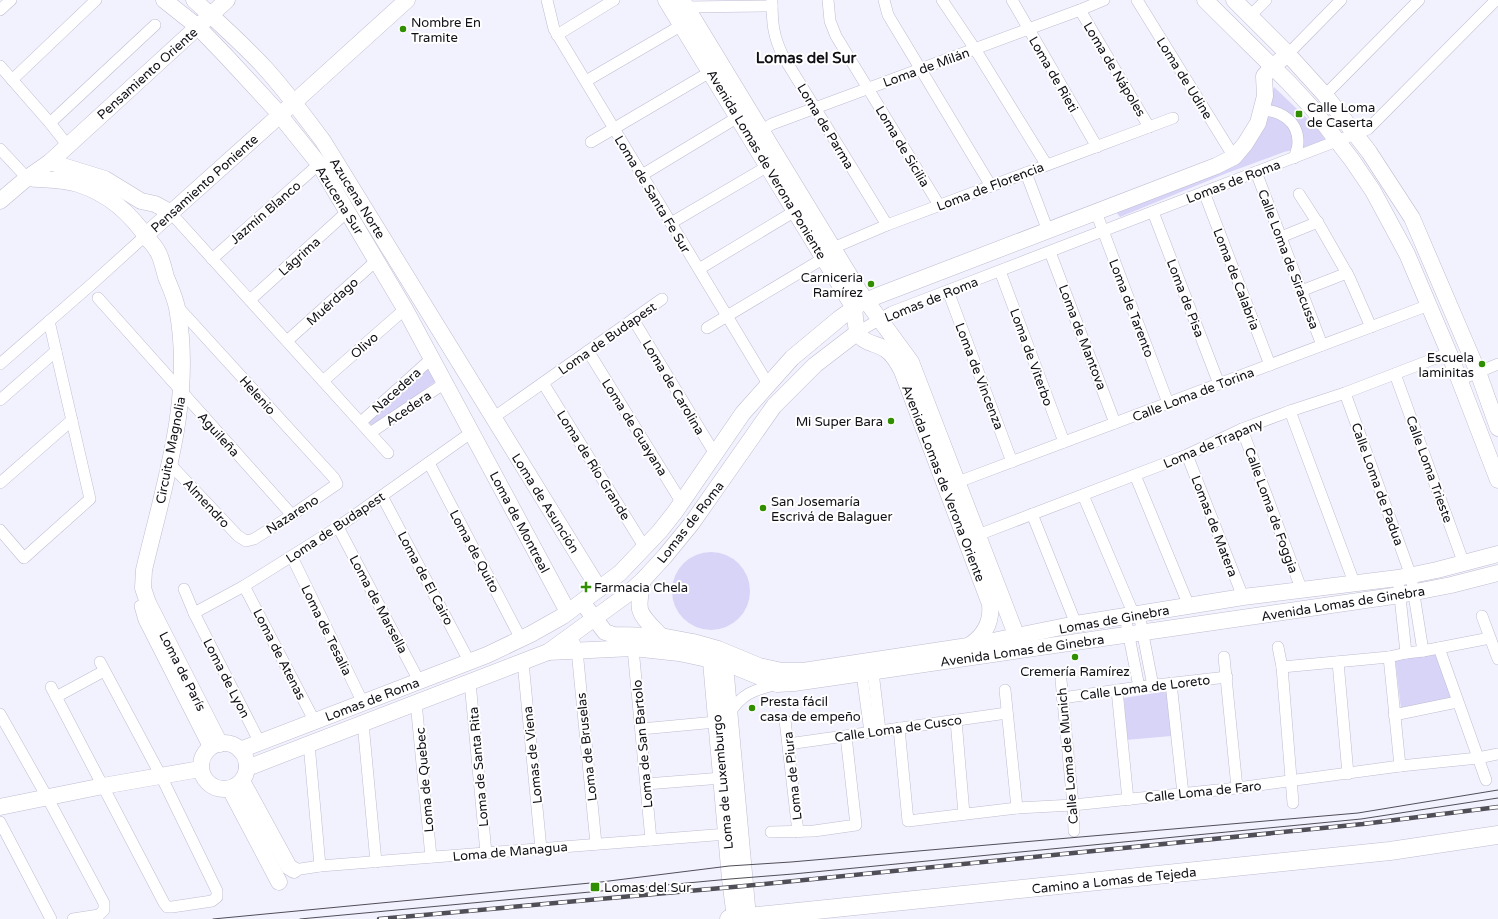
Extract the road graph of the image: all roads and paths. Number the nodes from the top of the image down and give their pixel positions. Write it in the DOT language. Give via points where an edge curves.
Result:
graph roads {
  1 [pos="10,0"];
  2 [pos="96,0"];
  3 [pos="164,0"];
  4 [pos="194,0"];
  5 [pos="227,0"];
  6 [pos="408,0"];
  7 [pos="547,0"];
  8 [pos="614,0"];
  9 [pos="666,0"];
  10 [pos="828,0"];
  11 [pos="884,0"];
  12 [pos="942,0"];
  13 [pos="1012,0"];
  14 [pos="1104,0"];
  15 [pos="1137,0"];
  16 [pos="1205,0"];
  17 [pos="1234,0"];
  18 [pos="1266,0"];
  19 [pos="1341,0"];
  20 [pos="1419,0"];
  21 [pos="1496,0"];
  22 [pos="684,3"];
  23 [pos="718,3"];
  24 [pos="772,3"];
  25 [pos="0,10"];
  26 [pos="1080,10"];
  27 [pos="211,15"];
  28 [pos="1250,16"];
  29 [pos="155,25"];
  30 [pos="682,25"];
  31 [pos="198,27"];
  32 [pos="1028,29"];
  33 [pos="557,35"];
  34 [pos="975,49"];
  35 [pos="1288,54"];
  36 [pos="0,66"];
  37 [pos="1273,66"];
  38 [pos="920,69"];
  39 [pos="710,72"];
  40 [pos="12,80"];
  41 [pos="586,81"];
  42 [pos="868,89"];
  43 [pos="1325,95"];
  44 [pos="294,103"];
  45 [pos="815,108"];
  46 [pos="1262,110"];
  47 [pos="280,116"];
  48 [pos="738,117"];
  49 [pos="1173,118"];
  50 [pos="50,123"];
  51 [pos="1149,127"];
  52 [pos="614,128"];
  53 [pos="756,134"];
  54 [pos="1355,134"];
  55 [pos="1338,141"];
  56 [pos="592,142"];
  57 [pos="68,146"];
  58 [pos="1097,147"];
  59 [pos="0,149"];
  60 [pos="1234,156"];
  61 [pos="1294,158"];
  62 [pos="50,162"];
  63 [pos="319,164"];
  64 [pos="1046,164"];
  65 [pos="768,166"];
  66 [pos="1256,172"];
  67 [pos="1026,173"];
  68 [pos="642,175"];
  69 [pos="27,178"];
  70 [pos="991,186"];
  71 [pos="1204,192"];
  72 [pos="1299,194"];
  73 [pos="0,201"];
  74 [pos="939,205"];
  75 [pos="348,211"];
  76 [pos="795,211"];
  77 [pos="170,212"];
  78 [pos="1096,212"];
  79 [pos="1153,212"];
  80 [pos="1318,222"];
  81 [pos="671,223"];
  82 [pos="886,225"];
  83 [pos="1048,231"];
  84 [pos="1103,231"];
  85 [pos="146,235"];
  86 [pos="1281,237"];
  87 [pos="1050,252"];
  88 [pos="828,253"];
  89 [pos="212,259"];
  90 [pos="377,260"];
  91 [pos="699,269"];
  92 [pos="1000,271"];
  93 [pos="1346,273"];
  94 [pos="948,291"];
  95 [pos="1301,291"];
  96 [pos="98,298"];
  97 [pos="662,299"];
  98 [pos="250,300"];
  99 [pos="860,304"];
  100 [pos="1428,305"];
  101 [pos="177,306"];
  102 [pos="405,309"];
  103 [pos="727,316"];
  104 [pos="880,319"];
  105 [pos="633,320"];
  106 [pos="49,321"];
  107 [pos="1371,327"];
  108 [pos="707,328"];
  109 [pos="858,332"];
  110 [pos="287,341"];
  111 [pos="1322,345"];
  112 [pos="56,351"];
  113 [pos="588,351"];
  114 [pos="1449,353"];
  115 [pos="432,358"];
  116 [pos="0,364"];
  117 [pos="1498,364"];
  118 [pos="1270,365"];
  119 [pos="1478,372"];
  120 [pos="1395,374"];
  121 [pos="1459,380"];
  122 [pos="323,381"];
  123 [pos="445,382"];
  124 [pos="543,383"];
  125 [pos="768,384"];
  126 [pos="1219,384"];
  127 [pos="181,393"];
  128 [pos="1344,393"];
  129 [pos="0,400"];
  130 [pos="1168,403"];
  131 [pos="1290,411"];
  132 [pos="493,418"];
  133 [pos="72,420"];
  134 [pos="361,422"];
  135 [pos="1115,423"];
  136 [pos="1498,428"];
  137 [pos="1242,429"];
  138 [pos="472,432"];
  139 [pos="370,433"];
  140 [pos="1064,442"];
  141 [pos="388,453"];
  142 [pos="715,454"];
  143 [pos="1187,455"];
  144 [pos="1012,462"];
  145 [pos="169,463"];
  146 [pos="429,463"];
  147 [pos="1134,475"];
  148 [pos="1498,480"];
  149 [pos="958,482"];
  150 [pos="0,483"];
  151 [pos="337,484"];
  152 [pos="1083,495"];
  153 [pos="382,496"];
  154 [pos="682,502"];
  155 [pos="1032,514"];
  156 [pos="292,515"];
  157 [pos="338,527"];
  158 [pos="0,530"];
  159 [pos="978,535"];
  160 [pos="246,541"];
  161 [pos="645,548"];
  162 [pos="1498,554"];
  163 [pos="292,556"];
  164 [pos="1464,564"];
  165 [pos="1498,573"];
  166 [pos="1404,577"];
  167 [pos="643,580"];
  168 [pos="1355,584"];
  169 [pos="244,586"];
  170 [pos="184,589"];
  171 [pos="599,589"];
  172 [pos="1302,591"];
  173 [pos="1407,594"];
  174 [pos="1242,597"];
  175 [pos="143,602"];
  176 [pos="582,602"];
  177 [pos="1189,606"];
  178 [pos="568,612"];
  179 [pos="194,613"];
  180 [pos="1132,615"];
  181 [pos="1482,616"];
  182 [pos="594,619"];
  183 [pos="1076,624"];
  184 [pos="1136,634"];
  185 [pos="572,635"];
  186 [pos="661,636"];
  187 [pos="1490,638"];
  188 [pos="521,639"];
  189 [pos="1018,643"];
  190 [pos="968,646"];
  191 [pos="1278,647"];
  192 [pos="503,648"];
  193 [pos="633,648"];
  194 [pos="1439,648"];
  195 [pos="577,650"];
  196 [pos="1423,651"];
  197 [pos="548,652"];
  198 [pos="1406,653"];
  199 [pos="718,655"];
  200 [pos="1224,656"];
  201 [pos="1389,657"];
  202 [pos="1498,659"];
  203 [pos="469,661"];
  204 [pos="523,662"];
  205 [pos="1338,662"];
  206 [pos="1282,667"];
  207 [pos="506,668"];
  208 [pos="868,673"];
  209 [pos="1227,677"];
  210 [pos="1060,680"];
  211 [pos="419,681"];
  212 [pos="470,682"];
  213 [pos="777,684"];
  214 [pos="1171,684"];
  215 [pos="1153,686"];
  216 [pos="1139,687"];
  217 [pos="1005,690"];
  218 [pos="1116,690"];
  219 [pos="1062,698"];
  220 [pos="416,702"];
  221 [pos="1457,702"];
  222 [pos="363,703"];
  223 [pos="1007,713"];
  224 [pos="0,714"];
  225 [pos="1394,715"];
  226 [pos="723,718"];
  227 [pos="785,720"];
  228 [pos="956,720"];
  229 [pos="315,722"];
  230 [pos="363,723"];
  231 [pos="899,728"];
  232 [pos="641,729"];
  233 [pos="875,732"];
  234 [pos="846,736"];
  235 [pos="260,743"];
  236 [pos="309,744"];
  237 [pos="788,744"];
  238 [pos="215,746"];
  239 [pos="240,750"];
  240 [pos="1498,754"];
  241 [pos="1478,758"];
  242 [pos="1400,766"];
  243 [pos="200,769"];
  244 [pos="1348,774"];
  245 [pos="161,776"];
  246 [pos="722,778"];
  247 [pos="240,779"];
  248 [pos="1291,780"];
  249 [pos="1486,780"];
  250 [pos="646,784"];
  251 [pos="102,786"];
  252 [pos="1237,788"];
  253 [pos="1183,794"];
  254 [pos="47,797"];
  255 [pos="1128,800"];
  256 [pos="1294,803"];
  257 [pos="1073,805"];
  258 [pos="0,807"];
  259 [pos="1017,808"];
  260 [pos="964,814"];
  261 [pos="0,822"];
  262 [pos="730,824"];
  263 [pos="1074,831"];
  264 [pos="771,832"];
  265 [pos="798,832"];
  266 [pos="1498,835"];
  267 [pos="651,840"];
  268 [pos="596,844"];
  269 [pos="541,848"];
  270 [pos="486,853"];
  271 [pos="431,857"];
  272 [pos="376,862"];
  273 [pos="320,866"];
  274 [pos="294,870"];
  275 [pos="279,882"];
  276 [pos="737,918"];
  277 [pos="51,919"];
  278 [pos="73,919"];
  1 -- 25 [label="street"];
  2 -- 40 [label="street"];
  3 -- 31 [label="street, Azucena Sur"];
  4 -- 27 [label="street, Azucena Norte"];
  5 -- 27 [label="street, Pensamiento Oriente"];
  6 -- 44 [label="street, Pensamiento Poniente"];
  7 -- 33 [label="street, Loma de Santa Fe Sur"];
  8 -- 33 [label="street"];
  9 -- 30 [label="street, Avenida Lomas de Verona Poniente"];
  10 -- 42 [label="street, Loma de Sicilia" via="830,21 836,36"];
  11 -- 38 [label="street" via="888,15"];
  12 -- 34 [label="street"];
  13 -- 32 [label="street, Loma de Rieti"];
  14 -- 26 [label="street, Loma de Milán"];
  15 -- 60 [label="street, Loma de Udine"];
  16 -- 37 [label="street"];
  17 -- 28 [label="street"];
  18 -- 28 [label="street"];
  19 -- 35 [label="street"];
  20 -- 43 [label="street"];
  21 -- 54 [label="street, Lomas de Roma" via="1368,129"];
  22 -- 23 [label="street"];
  22 -- 53 [label="street, Avenida Lomas de Verona Poniente"];
  23 -- 24 [label="street"];
  24 -- 45 [label="street, Loma de Parma" via="772,24 777,44"];
  26 -- 32 [label="street, Loma de Milán"];
  26 -- 51 [label="street, Loma de Nápoles"];
  27 -- 31 [label="street, Pensamiento Oriente"];
  27 -- 44 [label="street, Azucena Norte" via="247,49"];
  28 -- 35 [label="street"];
  29 -- 50 [label="street"];
  30 -- 39 [label="street, Avenida Lomas de Verona Poniente"];
  30 -- 41 [label="street"];
  31 -- 47 [label="street, Azucena Sur"];
  31 -- 57 [label="street, Pensamiento Oriente"];
  32 -- 34 [label="street, Loma de Milán"];
  32 -- 58 [label="street, Loma de Rieti"];
  33 -- 41 [label="street, Loma de Santa Fe Sur"];
  34 -- 38 [label="street, Loma de Milán"];
  34 -- 64 [label="street"];
  35 -- 37 [label="street, Lomas de Roma"];
  35 -- 43 [label="street"];
  36 -- 40 [label="street"];
  37 -- 46 [label="street, Lomas de Roma" via="1264,76 1265,96"];
  37 -- 55 [label="street"];
  38 -- 42 [label="street, Loma de Milán"];
  38 -- 70 [label="street"];
  39 -- 48 [label="street, Avenida Lomas de Verona Poniente"];
  39 -- 52 [label="street"];
  40 -- 50 [label="street"];
  41 -- 52 [label="street, Loma de Santa Fe Sur"];
  42 -- 45 [label="street, Loma de Milán"];
  42 -- 74 [label="street, Loma de Sicilia"];
  43 -- 54 [label="street"];
  44 -- 47 [label="street, Pensamiento Poniente"];
  44 -- 132 [label="street, Azucena Norte" via="322,140"];
  45 -- 53 [label="street, Loma de Milán" via="772,124"];
  45 -- 82 [label="street, Loma de Parma"];
  46 -- 60 [label="street, Lomas de Roma" via="1258,123"];
  46 -- 61 [label="street" via="1273,110 1285,116 1296,129 1298,143"];
  47 -- 63 [label="street, Azucena Sur"];
  47 -- 77 [label="street, Pensamiento Poniente"];
  48 -- 53 [label="street, Avenida Lomas de Verona Poniente"];
  48 -- 68 [label="street"];
  49 -- 51 [label="street, Loma de Florencia"];
  50 -- 57 [label="street"];
  51 -- 58 [label="street, Loma de Florencia"];
  52 -- 56 [label="street"];
  52 -- 68 [label="street, Loma de Santa Fe Sur"];
  53 -- 65 [label="street, Avenida Lomas de Verona Poniente"];
  53 -- 88 [label="street, Avenida Lomas de Verona Poniente"];
  54 -- 55 [label="street, Lomas de Roma"];
  54 -- 119 [label="street" via="1412,218"];
  55 -- 61 [label="street, Lomas de Roma"];
  55 -- 100 [label="street" via="1373,191 1407,254"];
  57 -- 62 [label="street, Pensamiento Oriente"];
  58 -- 64 [label="street, Loma de Florencia"];
  59 -- 69 [label="street"];
  60 -- 78 [label="street, Lomas de Roma" via="1216,166"];
  61 -- 66 [label="street, Lomas de Roma"];
  62 -- 69 [label="street, Pensamiento Oriente"];
  62 -- 77 [label="street" via="105,179 141,201 155,204"];
  63 -- 75 [label="street, Azucena Sur"];
  63 -- 89 [label="street, Jazmín Blanco"];
  64 -- 67 [label="street, Loma de Florencia"];
  65 -- 76 [label="street, Avenida Lomas de Verona Poniente"];
  65 -- 81 [label="street"];
  66 -- 71 [label="street, Lomas de Roma"];
  66 -- 86 [label="street, Calle Loma de Siracussa"];
  67 -- 70 [label="street, Loma de Florencia"];
  67 -- 83 [label="street"];
  68 -- 81 [label="street, Loma de Santa Fe Sur"];
  69 -- 73 [label="street, Pensamiento Oriente"];
  69 -- 85 [label="street, Circuito Magnolia" via="78,184 98,192 126,211"];
  70 -- 74 [label="street, Loma de Florencia"];
  71 -- 79 [label="street, Lomas de Roma"];
  71 -- 118 [label="street, Loma de Calabria"];
  72 -- 80 [label="street"];
  74 -- 82 [label="street, Loma de Florencia"];
  75 -- 90 [label="street, Azucena Sur"];
  75 -- 98 [label="street, Lágrima"];
  76 -- 88 [label="street, Avenida Lomas de Verona Poniente"];
  76 -- 91 [label="street"];
  77 -- 85 [label="street, Pensamiento Poniente"];
  77 -- 89 [label="street"];
  78 -- 83 [label="street, Lomas de Roma"];
  78 -- 84 [label="street, Loma de Tarento"];
  79 -- 84 [label="street, Lomas de Roma"];
  79 -- 126 [label="street, Loma de Pisa"];
  80 -- 86 [label="street"];
  80 -- 93 [label="street"];
  81 -- 91 [label="street, Loma de Santa Fe Sur"];
  82 -- 88 [label="street, Loma de Florencia"];
  83 -- 99 [label="street, Lomas de Roma"];
  84 -- 87 [label="street, Lomas de Roma"];
  84 -- 130 [label="street, Loma de Tarento"];
  85 -- 101 [label="street, Circuito Magnolia" via="159,253"];
  85 -- 106 [label="street, Pensamiento Poniente"];
  86 -- 95 [label="street, Calle Loma de Siracussa"];
  87 -- 92 [label="street, Lomas de Roma"];
  87 -- 135 [label="street, Loma de Mantova"];
  88 -- 99 [label="street, Avenida Lomas de Verona Poniente"];
  88 -- 103 [label="street, Loma de Florencia"];
  89 -- 98 [label="street"];
  90 -- 102 [label="street, Azucena Sur"];
  90 -- 110 [label="street, Muérdago"];
  91 -- 103 [label="street, Loma de Santa Fe Sur"];
  92 -- 94 [label="street, Lomas de Roma"];
  92 -- 140 [label="street, Loma de Viterbo"];
  93 -- 95 [label="street"];
  93 -- 107 [label="street"];
  94 -- 104 [label="street, Lomas de Roma"];
  94 -- 144 [label="street, Loma de Vincenza"];
  95 -- 111 [label="street, Calle Loma de Siracussa"];
  96 -- 127 [label="street, Aguileña"];
  97 -- 105 [label="street, Loma de Budapest"];
  98 -- 110 [label="street"];
  99 -- 104 [label="street, Avenida Lomas de Verona Poniente"];
  99 -- 109 [label="street, Avenida Lomas de Verona Poniente"];
  99 -- 125 [label="street, Lomas de Roma" via="816,337"];
  100 -- 107 [label="street, Calle Loma de Torina"];
  100 -- 114 [label="street"];
  101 -- 127 [label="street, Circuito Magnolia" via="183,358"];
  101 -- 151 [label="street, Helenio"];
  102 -- 115 [label="street, Azucena Sur"];
  102 -- 122 [label="street, Olivo"];
  103 -- 108 [label="street, Loma de Florencia"];
  103 -- 125 [label="street, Loma de Santa Fe Sur"];
  104 -- 109 [label="street, Lomas de Roma"];
  104 -- 149 [label="street, Avenida Lomas de Verona Oriente" via="916,370"];
  105 -- 113 [label="street, Loma de Budapest"];
  105 -- 142 [label="street, Loma de Carolina"];
  106 -- 112 [label="street"];
  106 -- 116 [label="street, Pensamiento Poniente"];
  107 -- 111 [label="street, Calle Loma de Torina"];
  109 -- 167 [label="street, Lomas de Roma" via="815,365 774,406 692,523"];
  109 -- 190 [label="street, Avenida Lomas de Verona Oriente" via="866,341 892,354 902,371 990,604 990,617 985,631 977,641"];
  110 -- 122 [label="street"];
  111 -- 118 [label="street, Calle Loma de Torina"];
  112 -- 129 [label="street"];
  112 -- 133 [label="street"];
  113 -- 124 [label="street, Loma de Budapest"];
  113 -- 154 [label="street, Loma de Guayana"];
  114 -- 120 [label="street, Loma de Trapany"];
  114 -- 121 [label="street"];
  115 -- 123 [label="street, Azucena Sur"];
  115 -- 134 [label="street, Nacedera"];
  117 -- 119 [label="street"];
  118 -- 126 [label="street, Calle Loma de Torina"];
  119 -- 121 [label="street"];
  119 -- 136 [label="street"];
  120 -- 128 [label="street, Loma de Trapany"];
  120 -- 164 [label="street, Calle Loma Trieste"];
  121 -- 148 [label="street"];
  122 -- 134 [label="street"];
  123 -- 138 [label="street, Azucena Sur"];
  123 -- 139 [label="street, Acedera"];
  124 -- 132 [label="street, Loma de Budapest"];
  124 -- 161 [label="street, Loma de Río Grande"];
  125 -- 142 [label="street, Lomas de Roma" via="743,413"];
  126 -- 130 [label="street, Calle Loma de Torina"];
  127 -- 145 [label="street, Circuito Magnolia"];
  127 -- 156 [label="street, Aguileña"];
  128 -- 131 [label="street, Loma de Trapany"];
  128 -- 166 [label="street, Calle Loma de Padua"];
  130 -- 135 [label="street, Calle Loma de Torina"];
  131 -- 137 [label="street, Loma de Trapany"];
  131 -- 168 [label="street"];
  132 -- 171 [label="street, Loma de Asunción"];
  133 -- 150 [label="street"];
  133 -- 158 [label="street" via="90,499 24,558"];
  134 -- 139 [label="street"];
  135 -- 140 [label="street, Calle Loma de Torina"];
  137 -- 143 [label="street, Loma de Trapany"];
  137 -- 172 [label="street, Calle Loma de Foggia"];
  138 -- 146 [label="street, Loma de Budapest"];
  138 -- 178 [label="street, Loma de Montreal"];
  139 -- 141 [label="street"];
  140 -- 144 [label="street, Calle Loma de Torina"];
  142 -- 154 [label="street, Lomas de Roma"];
  143 -- 147 [label="street, Loma de Trapany"];
  143 -- 174 [label="street, Lomas de Matera"];
  144 -- 149 [label="street, Calle Loma de Torina"];
  145 -- 160 [label="street, Almendro" via="238,536"];
  145 -- 175 [label="street, Circuito Magnolia" via="144,570"];
  146 -- 153 [label="street, Loma de Budapest"];
  146 -- 188 [label="street, Loma de Quito"];
  147 -- 152 [label="street, Loma de Trapany"];
  147 -- 177 [label="street"];
  149 -- 159 [label="street, Avenida Lomas de Verona Oriente"];
  151 -- 156 [label="street, Nazareno"];
  152 -- 155 [label="street, Loma de Trapany"];
  152 -- 180 [label="street"];
  153 -- 157 [label="street, Loma de Budapest"];
  153 -- 203 [label="street, Loma de El Cairo"];
  154 -- 161 [label="street, Lomas de Roma"];
  155 -- 159 [label="street, Loma de Trapany"];
  155 -- 183 [label="street"];
  156 -- 160 [label="street, Nazareno" via="254,539"];
  157 -- 163 [label="street, Loma de Budapest"];
  157 -- 211 [label="street, Loma de Marsella"];
  159 -- 189 [label="street, Avenida Lomas de Verona Oriente"];
  161 -- 171 [label="street, Lomas de Roma"];
  162 -- 164 [label="street, Lomas de Ginebra"];
  163 -- 169 [label="street, Loma de Budapest"];
  163 -- 222 [label="street, Loma de Tesalia"];
  164 -- 166 [label="street, Lomas de Ginebra"];
  165 -- 173 [label="street, Avenida Lomas de Ginebra"];
  166 -- 168 [label="street, Lomas de Ginebra"];
  166 -- 173 [label="street, Calle Loma de Padua"];
  167 -- 182 [label="street, Lomas de Roma"];
  167 -- 186 [label="street" via="638,602 639,610"];
  168 -- 172 [label="street, Lomas de Ginebra"];
  169 -- 179 [label="street, Loma de Budapest"];
  169 -- 229 [label="street, Loma de Atenas"];
  170 -- 179 [label="street, Loma de Lyon"];
  171 -- 176 [label="street, Lomas de Roma"];
  172 -- 174 [label="street, Lomas de Ginebra"];
  173 -- 184 [label="street, Avenida Lomas de Ginebra"];
  173 -- 196 [label="street"];
  173 -- 198 [label="street"];
  174 -- 177 [label="street, Lomas de Ginebra"];
  175 -- 238 [label="street, Loma de París"];
  176 -- 178 [label="street, Lomas de Roma"];
  176 -- 182 [label="street, Lomas de Ginebra"];
  177 -- 180 [label="street, Lomas de Ginebra"];
  178 -- 188 [label="street, Lomas de Roma"];
  179 -- 235 [label="street, Loma de Lyon"];
  180 -- 183 [label="street, Lomas de Ginebra"];
  180 -- 184 [label="street"];
  181 -- 187 [label="street"];
  182 -- 185 [label="street, Lomas de Roma"];
  182 -- 186 [label="street, Lomas de Ginebra" via="605,632 614,635"];
  183 -- 189 [label="street, Lomas de Ginebra"];
  184 -- 189 [label="street, Avenida Lomas de Ginebra"];
  184 -- 215 [label="street"];
  184 -- 216 [label="street"];
  185 -- 195 [label="street, Loma de Bruselas"];
  185 -- 197 [label="street, Lomas de Roma"];
  186 -- 199 [label="street, Lomas de Ginebra"];
  187 -- 194 [label="street"];
  187 -- 202 [label="street"];
  188 -- 192 [label="street, Lomas de Roma"];
  189 -- 190 [label="street, Lomas de Ginebra"];
  189 -- 208 [label="street, Avenida Lomas de Ginebra"];
  190 -- 199 [label="street, Lomas de Ginebra" via="802,671 782,671"];
  191 -- 206 [label="street"];
  192 -- 203 [label="street, Lomas de Roma"];
  192 -- 207 [label="street"];
  193 -- 195 [label="street, Avenida Lomas de Ginebra"];
  193 -- 199 [label="street, Avenida Lomas de Ginebra"];
  193 -- 232 [label="street, Loma de San Bartolo"];
  194 -- 196 [label="street"];
  194 -- 221 [label="street"];
  195 -- 197 [label="street, Avenida Lomas de Ginebra"];
  195 -- 268 [label="street, Loma de Bruselas"];
  196 -- 198 [label="street"];
  197 -- 204 [label="street, Lomas de Roma"];
  198 -- 201 [label="street"];
  199 -- 213 [label="street, Avenida Lomas de Ginebra"];
  199 -- 226 [label="street, Loma de Luxemburgo"];
  200 -- 209 [label="street"];
  201 -- 205 [label="street"];
  201 -- 225 [label="street"];
  203 -- 211 [label="street, Lomas de Roma"];
  204 -- 207 [label="street, Lomas de Roma"];
  204 -- 269 [label="street, Lomas de Viena"];
  205 -- 206 [label="street"];
  205 -- 244 [label="street"];
  206 -- 248 [label="street"];
  207 -- 212 [label="street, Lomas de Roma"];
  208 -- 213 [label="street, Avenida Lomas de Ginebra"];
  208 -- 233 [label="street"];
  209 -- 214 [label="street, Calle Loma de Loreto"];
  209 -- 252 [label="street"];
  210 -- 219 [label="street, Calle Loma de Munich"];
  211 -- 222 [label="street, Lomas de Roma"];
  212 -- 220 [label="street, Lomas de Roma"];
  212 -- 270 [label="street, Loma de Santa Rita"];
  213 -- 226 [label="street" via="751,691"];
  214 -- 215 [label="street, Calle Loma de Loreto"];
  214 -- 253 [label="street"];
  215 -- 216 [label="street, Calle Loma de Loreto"];
  216 -- 218 [label="street, Calle Loma de Loreto"];
  217 -- 223 [label="street"];
  218 -- 219 [label="street, Calle Loma de Loreto"];
  218 -- 255 [label="street"];
  219 -- 257 [label="street, Calle Loma de Munich"];
  220 -- 230 [label="street, Lomas de Roma"];
  220 -- 271 [label="street, Loma de Quebec"];
  221 -- 225 [label="street"];
  221 -- 241 [label="street"];
  222 -- 229 [label="street, Lomas de Roma"];
  223 -- 228 [label="street, Calle Loma de Cusco"];
  223 -- 259 [label="street"];
  224 -- 254 [label="street"];
  225 -- 242 [label="street"];
  226 -- 232 [label="street"];
  226 -- 246 [label="street, Loma de Luxemburgo"];
  226 -- 262 [label="street, Loma de Luxemburgo"];
  227 -- 237 [label="street, Loma de Piura"];
  228 -- 231 [label="street, Calle Loma de Cusco"];
  228 -- 260 [label="street"];
  229 -- 235 [label="street, Lomas de Roma"];
  230 -- 236 [label="street, Lomas de Roma"];
  230 -- 272 [label="street"];
  231 -- 233 [label="street, Calle Loma de Cusco"];
  231 -- 260 [label="street, Calle Loma de Faro" via="908,821"];
  232 -- 250 [label="street, Loma de San Bartolo"];
  233 -- 234 [label="street, Calle Loma de Cusco"];
  234 -- 237 [label="street, Calle Loma de Cusco"];
  234 -- 265 [label="street" via="856,824 814,832"];
  235 -- 239 [label="street, Lomas de Roma"];
  236 -- 247 [label="street, Lomas de Roma"];
  236 -- 273 [label="street"];
  237 -- 265 [label="street, Loma de Piura"];
  238 -- 239 [label="street" via="229,744"];
  238 -- 243 [label="street" via="205,753"];
  239 -- 247 [label="street" via="245,758"];
  240 -- 241 [label="street, Calle Loma de Faro"];
  241 -- 242 [label="street, Calle Loma de Faro"];
  241 -- 249 [label="street"];
  242 -- 244 [label="street, Calle Loma de Faro"];
  243 -- 245 [label="street"];
  243 -- 247 [label="street" via="206,781 214,788 225,790"];
  244 -- 248 [label="street, Calle Loma de Faro"];
  245 -- 251 [label="street"];
  245 -- 251 [label="street" via="102,666 54,692"];
  245 -- 251 [label="street" via="217,891 217,897 212,901 172,907 164,904"];
  246 -- 250 [label="street"];
  246 -- 262 [label="street, Loma de Luxemburgo"];
  247 -- 274 [label="street" via="289,867"];
  247 -- 275 [label="street"];
  248 -- 252 [label="street, Calle Loma de Faro"];
  248 -- 256 [label="street"];
  250 -- 267 [label="street, Loma de San Bartolo"];
  251 -- 254 [label="street"];
  252 -- 253 [label="street, Calle Loma de Faro"];
  253 -- 255 [label="street, Calle Loma de Faro"];
  254 -- 258 [label="street"];
  254 -- 278 [label="street" via="104,903 104,910 99,915"];
  255 -- 257 [label="street, Calle Loma de Faro"];
  257 -- 259 [label="street, Calle Loma de Faro"];
  257 -- 263 [label="street, Calle Loma de Munich"];
  259 -- 260 [label="street, Calle Loma de Faro"];
  261 -- 277 [label="street"];
  262 -- 267 [label="street, Loma de Managua"];
  262 -- 276 [label="street, Loma de Luxemburgo"];
  264 -- 265 [label="street"];
  266 -- 276 [label="main road, Camino a Lomas de Tejeda" via="1390,851"];
  267 -- 268 [label="street, Loma de Managua"];
  268 -- 269 [label="street, Loma de Managua"];
  269 -- 270 [label="street, Loma de Managua"];
  270 -- 271 [label="street, Loma de Managua"];
  271 -- 272 [label="street, Loma de Managua"];
  272 -- 273 [label="street, Loma de Managua"];
  273 -- 274 [label="street, Loma de Managua"];
}
